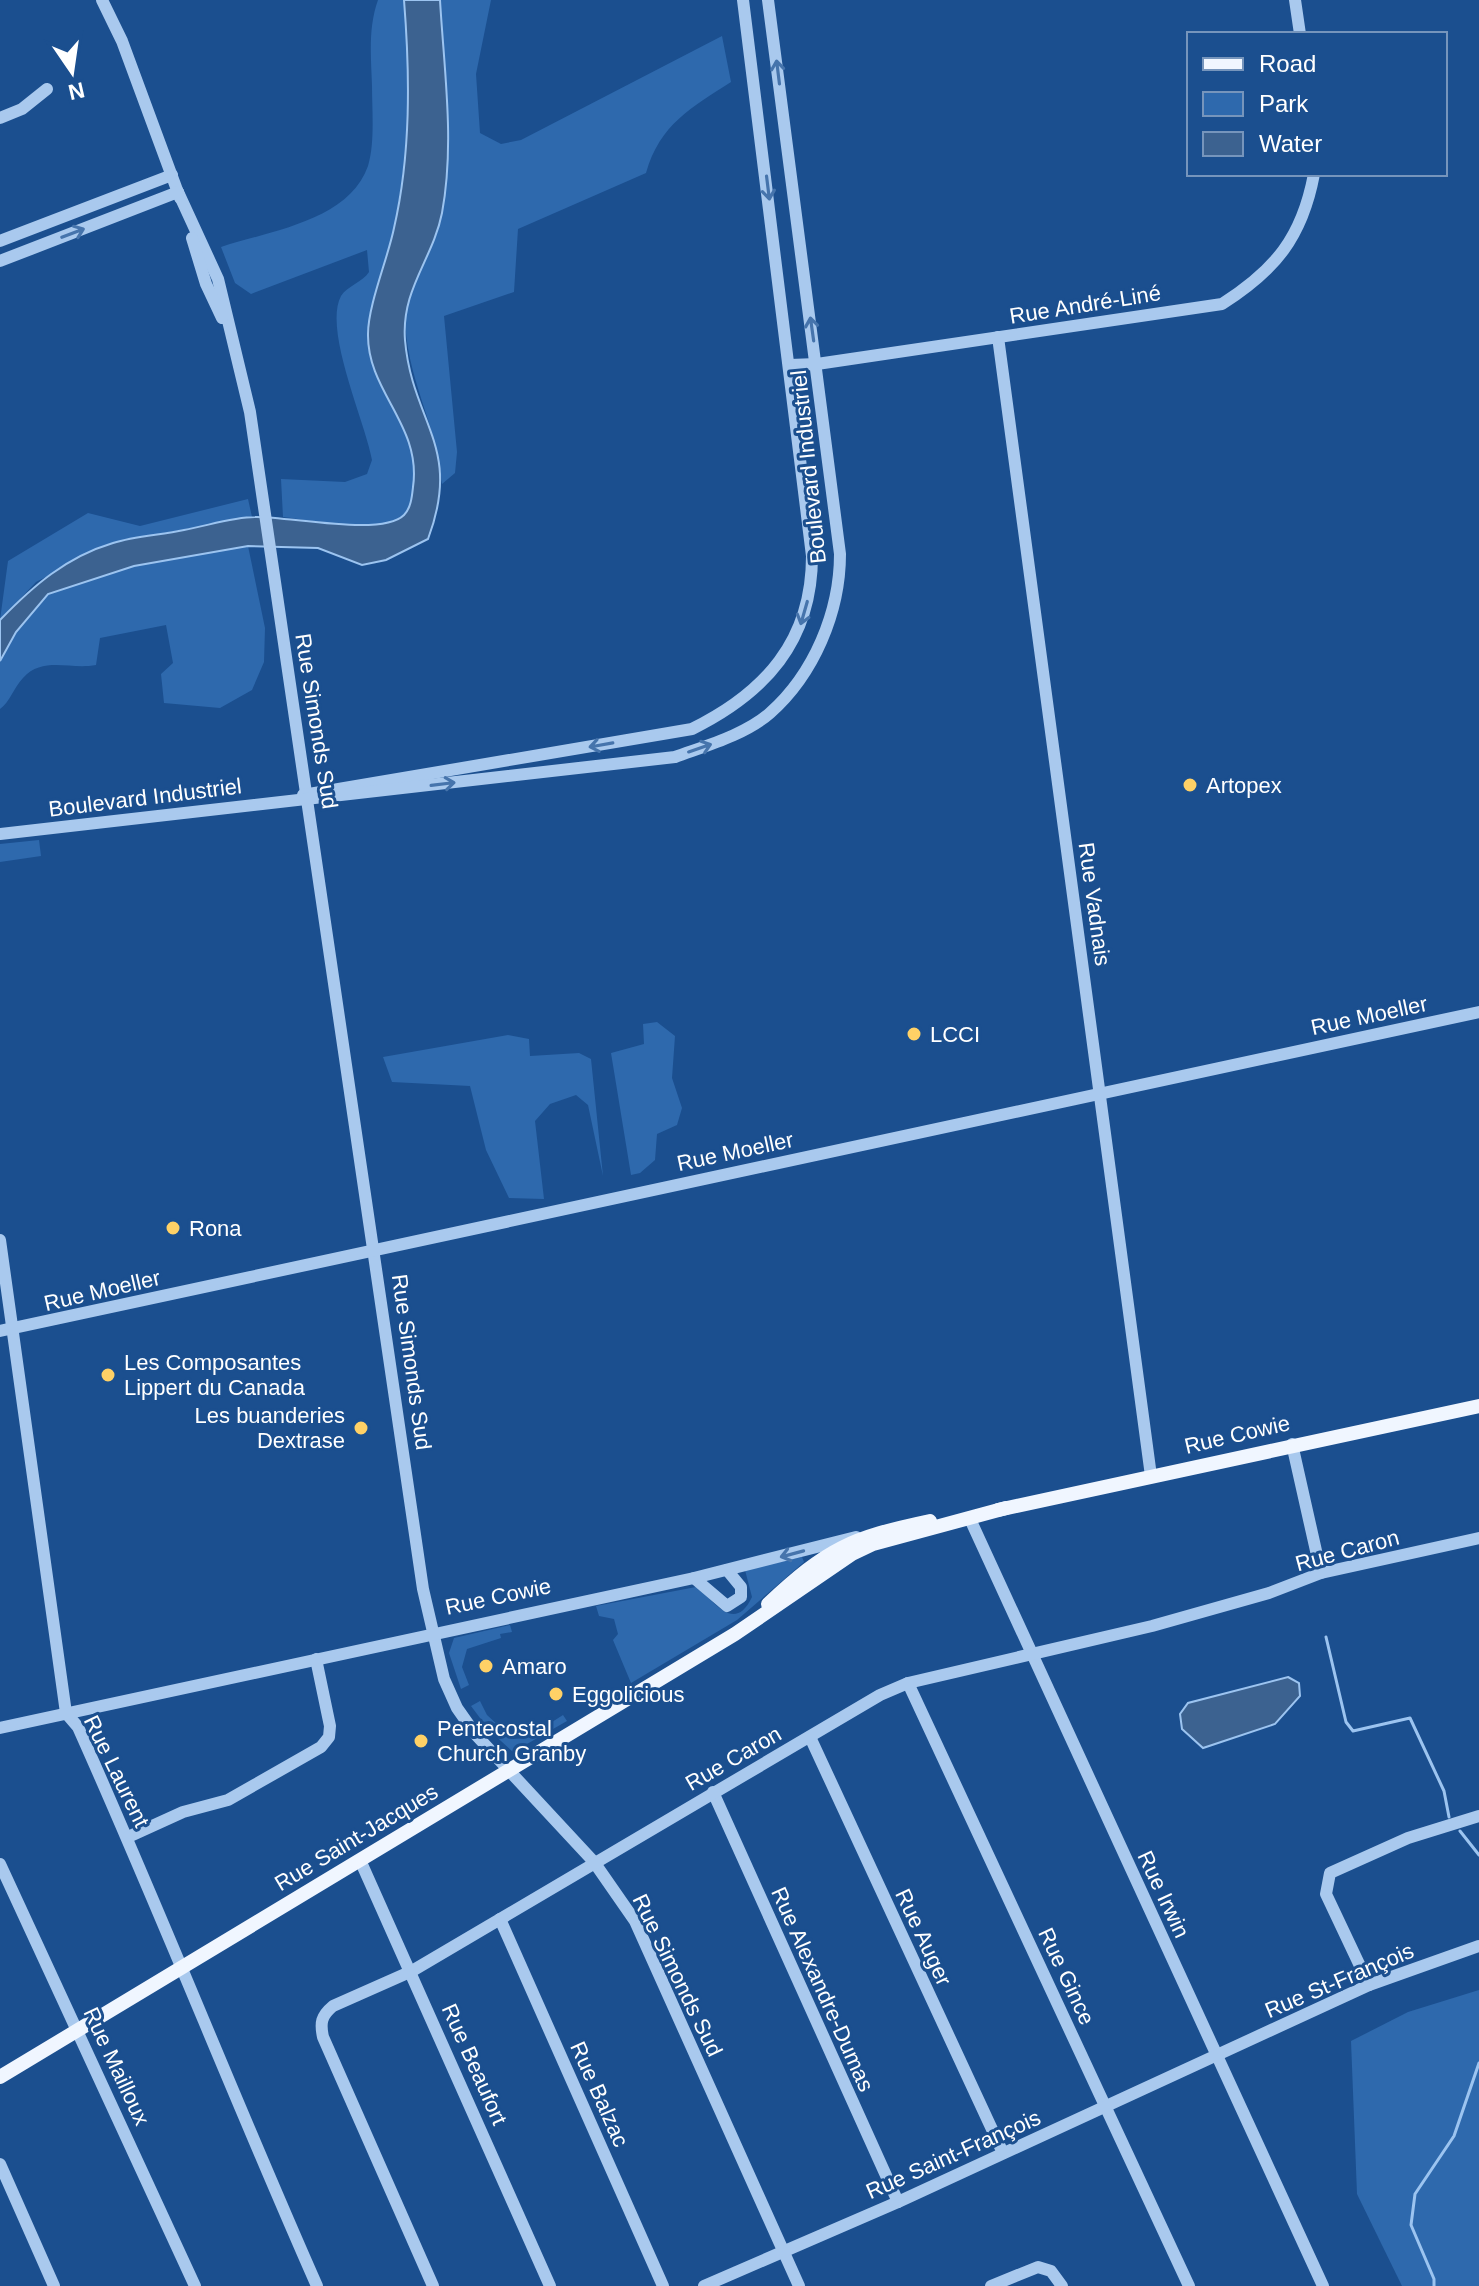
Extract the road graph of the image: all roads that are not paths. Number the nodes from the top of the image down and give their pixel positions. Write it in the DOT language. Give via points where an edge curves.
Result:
graph roads {
  1 [pos="102,0"];
  2 [pos="743,0"];
  3 [pos="768,0"];
  4 [pos="1295,0"];
  5 [pos="1300,32"];
  6 [pos="47,89"];
  7 [pos="0,118"];
  8 [pos="172,175"];
  9 [pos="1313,176"];
  10 [pos="178,192"];
  11 [pos="41,225"];
  12 [pos="0,241"];
  13 [pos="48,242"];
  14 [pos="0,261"];
  15 [pos="998,337"];
  16 [pos="817,364"];
  17 [pos="790,365"];
  18 [pos="309,796"];
  19 [pos="0,834"];
  20 [pos="1479,1012"];
  21 [pos="1100,1092"];
  22 [pos="0,1240"];
  23 [pos="375,1250"];
  24 [pos="6,1331"];
  25 [pos="1479,1406"];
  26 [pos="1292,1444"];
  27 [pos="1151,1476"];
  28 [pos="1006,1508"];
  29 [pos="970,1519"];
  30 [pos="867,1535"];
  31 [pos="1479,1538"];
  32 [pos="727,1570"];
  33 [pos="1321,1573"];
  34 [pos="694,1578"];
  35 [pos="432,1633"];
  36 [pos="735,1634"];
  37 [pos="1031,1653"];
  38 [pos="316,1659"];
  39 [pos="908,1683"];
  40 [pos="66,1713"];
  41 [pos="0,1728"];
  42 [pos="810,1737"];
  43 [pos="511,1769"];
  44 [pos="713,1792"];
  45 [pos="1479,1816"];
  46 [pos="128,1837"];
  47 [pos="360,1860"];
  48 [pos="594,1862"];
  49 [pos="0,1864"];
  50 [pos="500,1919"];
  51 [pos="1479,1946"];
  52 [pos="182,1967"];
  53 [pos="412,1971"];
  54 [pos="1369,1985"];
  55 [pos="79,2030"];
  56 [pos="1216,2054"];
  57 [pos="0,2077"];
  58 [pos="1105,2107"];
  59 [pos="1003,2153"];
  60 [pos="0,2164"];
  61 [pos="898,2202"];
  62 [pos="783,2251"];
  63 [pos="54,2286"];
  64 [pos="195,2286"];
  65 [pos="317,2286"];
  66 [pos="433,2286"];
  67 [pos="550,2286"];
  68 [pos="663,2286"];
  69 [pos="704,2286"];
  70 [pos="799,2286"];
  71 [pos="991,2286"];
  72 [pos="1062,2286"];
  73 [pos="1189,2286"];
  74 [pos="1323,2286"];
  1 -- 8 [label="street, Rue Simonds Sud"];
  2 -- 17 [label="street, Boulevard Industriel, one-way"];
  16 -- 3 [label="street, Boulevard Industriel, one-way"];
  4 -- 5 [label="street"];
  6 -- 7 [label="street"];
  8 -- 10 [label="street, Rue Simonds Sud"];
  8 -- 11 [label="street"];
  9 -- 15 [label="street, Rue André-Liné" via="1304,213 1284,253 1257,282 1222,304"];
  13 -- 10 [label="street, one-way"];
  10 -- 18 [label="street, Rue Simonds Sud" via="218,279 250,412"];
  11 -- 12 [label="street"];
  11 -- 13 [label="street"];
  13 -- 14 [label="street"];
  15 -- 16 [label="street, Rue André-Liné"];
  15 -- 21 [label="street, Rue Vadnais"];
  16 -- 17 [label="street, Rue André-Liné"];
  18 -- 16 [label="street, Boulevard Industriel, one-way" via="675,757 716,743 769,714 805,671 840,585"];
  17 -- 18 [label="street, Boulevard Industriel, one-way" via="812,579 805,618 786,653 753,693 692,729"];
  18 -- 19 [label="street, Boulevard Industriel"];
  18 -- 23 [label="street, Rue Simonds Sud"];
  20 -- 21 [label="street, Rue Moeller"];
  21 -- 23 [label="street, Rue Moeller"];
  21 -- 27 [label="street, Rue Vadnais"];
  22 -- 24 [label="street, Rue Laurent"];
  23 -- 24 [label="street, Rue Moeller"];
  23 -- 35 [label="street, Rue Simonds Sud"];
  24 -- 40 [label="street, Rue Laurent"];
  25 -- 26 [label="main road, Rue Cowie"];
  26 -- 27 [label="main road, Rue Cowie"];
  26 -- 33 [label="street"];
  27 -- 28 [label="main road, Rue Cowie"];
  28 -- 29 [label="main road, Rue Cowie"];
  28 -- 30 [label="main road, Rue Cowie"];
  29 -- 36 [label="main road, Rue Saint-Jacques" via="852,1554"];
  29 -- 37 [label="street, Rue Irwin"];
  30 -- 32 [label="street, Rue Cowie, one-way"];
  30 -- 36 [label="main road, Rue Saint-Jacques" via="808,1566"];
  31 -- 33 [label="street, Rue Caron"];
  32 -- 34 [label="street, Rue Cowie"];
  32 -- 34 [label="street" via="741,1587 741,1597 727,1606"];
  33 -- 37 [label="street, Rue Caron" via="1152,1626"];
  34 -- 35 [label="street, Rue Cowie"];
  35 -- 38 [label="street, Rue Cowie"];
  35 -- 43 [label="street, Rue Simonds Sud" via="457,1708"];
  36 -- 43 [label="main road, Rue Saint-Jacques"];
  37 -- 39 [label="street, Rue Caron"];
  37 -- 56 [label="street, Rue Irwin"];
  38 -- 40 [label="street, Rue Cowie"];
  38 -- 46 [label="street" via="330,1726 321,1747 228,1800 183,1812"];
  39 -- 42 [label="street, Rue Caron"];
  39 -- 58 [label="street, Rue Gince"];
  40 -- 41 [label="street, Rue Cowie"];
  40 -- 46 [label="street, Rue Laurent" via="78,1727"];
  42 -- 44 [label="street, Rue Caron"];
  42 -- 59 [label="street, Rue Auger"];
  43 -- 47 [label="main road, Rue Saint-Jacques"];
  43 -- 48 [label="street, Rue Simonds Sud"];
  44 -- 48 [label="street, Rue Caron"];
  44 -- 61 [label="street, Rue Alexandre-Dumas"];
  45 -- 54 [label="street" via="1408,1838 1330,1873 1326,1894"];
  46 -- 52 [label="street, Rue Laurent"];
  47 -- 52 [label="main road, Rue Saint-Jacques"];
  47 -- 53 [label="street, Rue Beaufort"];
  48 -- 50 [label="street, Rue Caron"];
  48 -- 62 [label="street, Rue Simonds Sud" via="635,1921"];
  49 -- 55 [label="street, Rue Mailloux"];
  50 -- 53 [label="street, Rue Caron"];
  50 -- 68 [label="street, Rue Balzac"];
  51 -- 54 [label="street, Rue St-François"];
  52 -- 55 [label="main road, Rue Saint-Jacques"];
  52 -- 65 [label="street, Rue Laurent"];
  53 -- 66 [label="street, Rue Caron" via="333,2006 320,2025"];
  53 -- 67 [label="street, Rue Beaufort"];
  54 -- 56 [label="street, Rue St-François"];
  55 -- 57 [label="main road, Rue Saint-Jacques"];
  55 -- 64 [label="street, Rue Mailloux"];
  56 -- 58 [label="street, Rue Saint-François"];
  56 -- 74 [label="street, Rue Irwin"];
  58 -- 59 [label="street, Rue Saint-François"];
  58 -- 73 [label="street, Rue Gince"];
  59 -- 61 [label="street, Rue Saint-François"];
  60 -- 63 [label="street"];
  61 -- 62 [label="street, Rue Saint-François"];
  62 -- 69 [label="street, Rue Saint-François"];
  62 -- 70 [label="street, Rue Simonds Sud"];
  71 -- 72 [label="street" via="1038,2267 1051,2271"];
}
